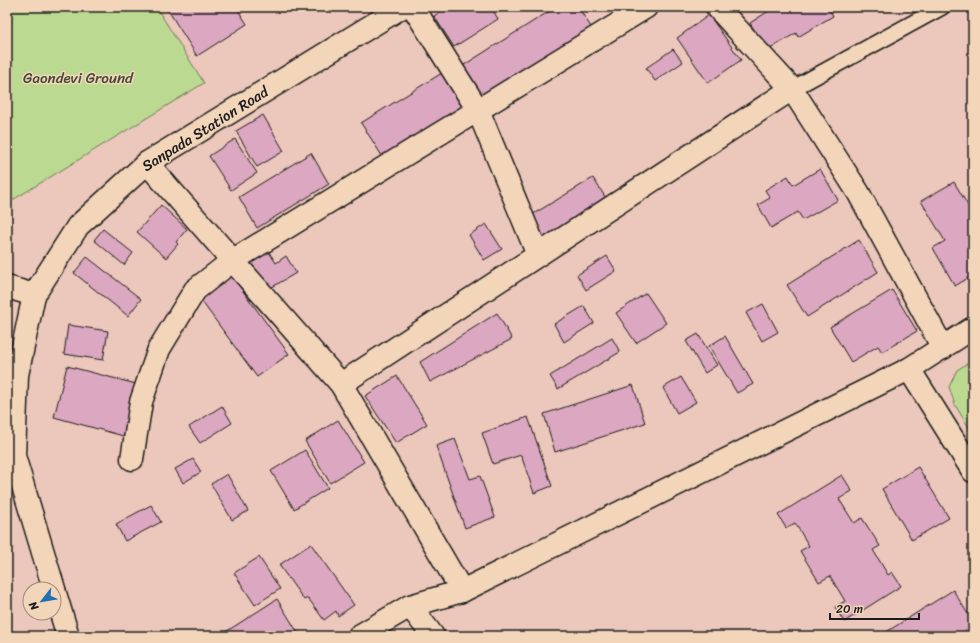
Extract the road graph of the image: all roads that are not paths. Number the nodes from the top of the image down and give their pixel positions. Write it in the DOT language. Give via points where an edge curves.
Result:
graph roads {
  1 [pos="646,7"];
  2 [pos="717,7"];
  3 [pos="942,7"];
  4 [pos="401,8"];
  5 [pos="792,89"];
  6 [pos="478,110"];
  7 [pos="147,163"];
  8 [pos="538,256"];
  9 [pos="232,261"];
  10 [pos="7,287"];
  11 [pos="34,295"];
  12 [pos="973,328"];
  13 [pos="943,348"];
  14 [pos="909,369"];
  15 [pos="341,384"];
  16 [pos="132,459"];
  17 [pos="973,471"];
  18 [pos="52,581"];
  19 [pos="462,591"];
  20 [pos="410,606"];
  21 [pos="62,616"];
  22 [pos="68,636"];
  23 [pos="358,636"];
  24 [pos="432,636"];
  1 -- 6 [label="street"];
  2 -- 5 [label="street"];
  3 -- 5 [label="lane"];
  4 -- 6 [label="street"];
  4 -- 7 [label="street, Sanpada Station Road"];
  5 -- 8 [label="street"];
  5 -- 13 [label="street" via="858,192"];
  6 -- 8 [label="street"];
  6 -- 9 [label="street"];
  7 -- 9 [label="street"];
  7 -- 11 [label="street, Sanpada Station Road" via="78,226"];
  8 -- 15 [label="street"];
  9 -- 15 [label="street"];
  9 -- 16 [label="street" via="195,290 159,349 141,402"];
  10 -- 11 [label="street"];
  11 -- 18 [label="street, Sanpada Station Road" via="17,375 14,456"];
  12 -- 13 [label="street"];
  13 -- 14 [label="street"];
  14 -- 17 [label="street"];
  14 -- 19 [label="street"];
  15 -- 19 [label="street"];
  19 -- 20 [label="street"];
  20 -- 23 [label="street"];
  20 -- 24 [label="street"];
  21 -- 22 [label="street, Sanpada Station Road"];
}
